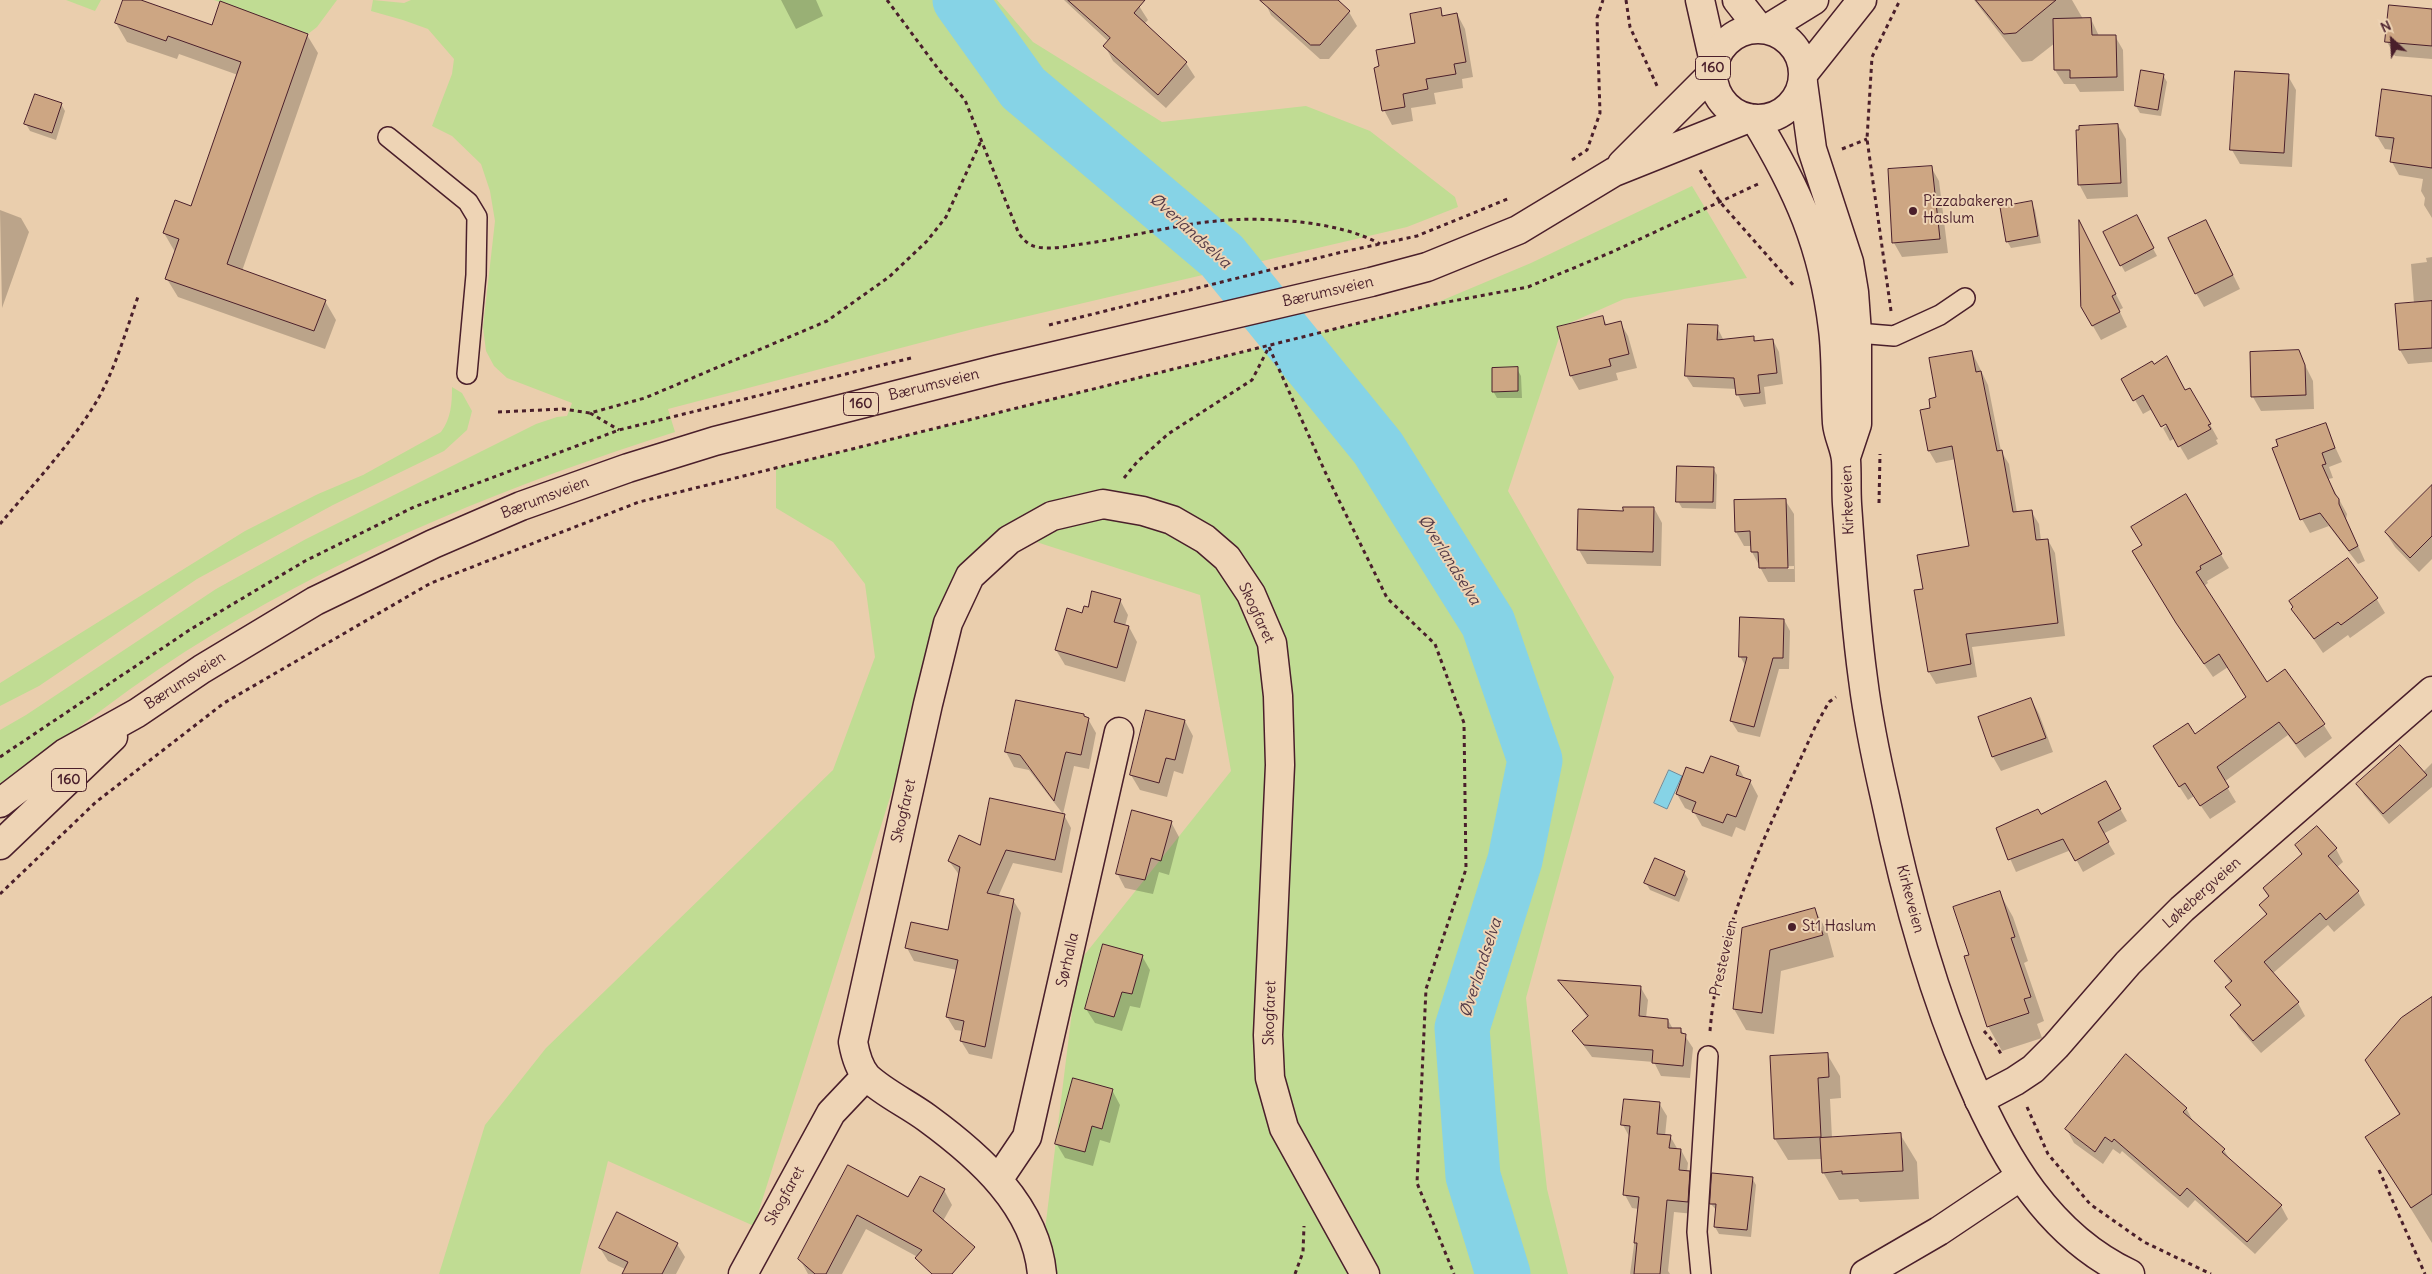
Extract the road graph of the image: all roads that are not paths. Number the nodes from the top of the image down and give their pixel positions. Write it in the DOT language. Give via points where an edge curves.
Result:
graph roads {
  1 [pos="1700,0"];
  2 [pos="1737,0"];
  3 [pos="1814,0"];
  4 [pos="1862,0"];
  5 [pos="1763,29"];
  6 [pos="1713,68"];
  7 [pos="1803,78"];
  8 [pos="1752,119"];
  9 [pos="388,137"];
  10 [pos="1614,172"];
  11 [pos="1965,298"];
  12 [pos="1846,332"];
  13 [pos="466,374"];
  14 [pos="2432,691"];
  15 [pos="137,713"];
  16 [pos="1120,732"];
  17 [pos="0,803"];
  18 [pos="0,846"];
  19 [pos="1708,1056"];
  20 [pos="866,1076"];
  21 [pos="1979,1100"];
  22 [pos="2021,1176"];
  23 [pos="998,1180"];
  24 [pos="743,1274"];
  25 [pos="1042,1274"];
  26 [pos="1365,1274"];
  27 [pos="1701,1274"];
  28 [pos="1865,1274"];
  29 [pos="2130,1274"];
  1 -- 6 [label="main road"];
  2 -- 5 [label="main road"];
  3 -- 5 [label="main road, 160"];
  4 -- 7 [label="main road, 160"];
  5 -- 6 [label="main road, 160" via="1744,31 1730,38 1720,49"];
  5 -- 7 [label="main road" via="1782,35 1793,45 1801,58"];
  6 -- 8 [label="main road, 160" via="1715,88 1722,102 1734,112"];
  6 -- 10 [label="main road, Bærumsveien / 160"];
  7 -- 8 [label="main road, 160" via="1797,98 1786,110 1771,117"];
  7 -- 12 [label="main road, Kirkeveien" via="1812,149 1849,262 1854,292"];
  8 -- 10 [label="main road, Bærumsveien / 160"];
  8 -- 12 [label="main road, Kirkeveien" via="1789,177 1808,217 1823,271"];
  9 -- 13 [label="lane" via="468,202 477,217 476,275"];
  10 -- 15 [label="main road, Bærumsveien / 160" via="1518,230 1427,266 715,441 521,506 315,601 202,669"];
  11 -- 12 [label="lane" via="1940,315 1894,336"];
  12 -- 21 [label="main road, Kirkeveien" via="1837,428 1846,457 1850,557 1863,682 1876,758 1908,899 1943,1012"];
  14 -- 21 [label="main road, Løkebergveien" via="2182,909 2128,963 2034,1069"];
  15 -- 17 [label="main road, Bærumsveien / 160" via="66,752"];
  15 -- 18 [label="main road, Bærumsveien / 160"];
  16 -- 23 [label="main road, Sørhalla" via="1027,1137"];
  19 -- 27 [label="lane" via="1697,1232"];
  20 -- 23 [label="main road" via="929,1119"];
  20 -- 24 [label="main road, Skogfaret" via="832,1113"];
  20 -- 26 [label="main road, Skogfaret" via="853,1042 948,623 970,576 1009,540 1052,516 1102,504 1172,520 1205,539 1227,558 1251,594 1272,643 1278,696 1280,765 1268,1035 1270,1078 1284,1128"];
  21 -- 22 [label="main road, Kirkeveien"];
  22 -- 28 [label="main road" via="1939,1231"];
  22 -- 29 [label="main road, Kirkeveien" via="2063,1228 2091,1251"];
  23 -- 25 [label="main road" via="1014,1199 1030,1229"];
}
